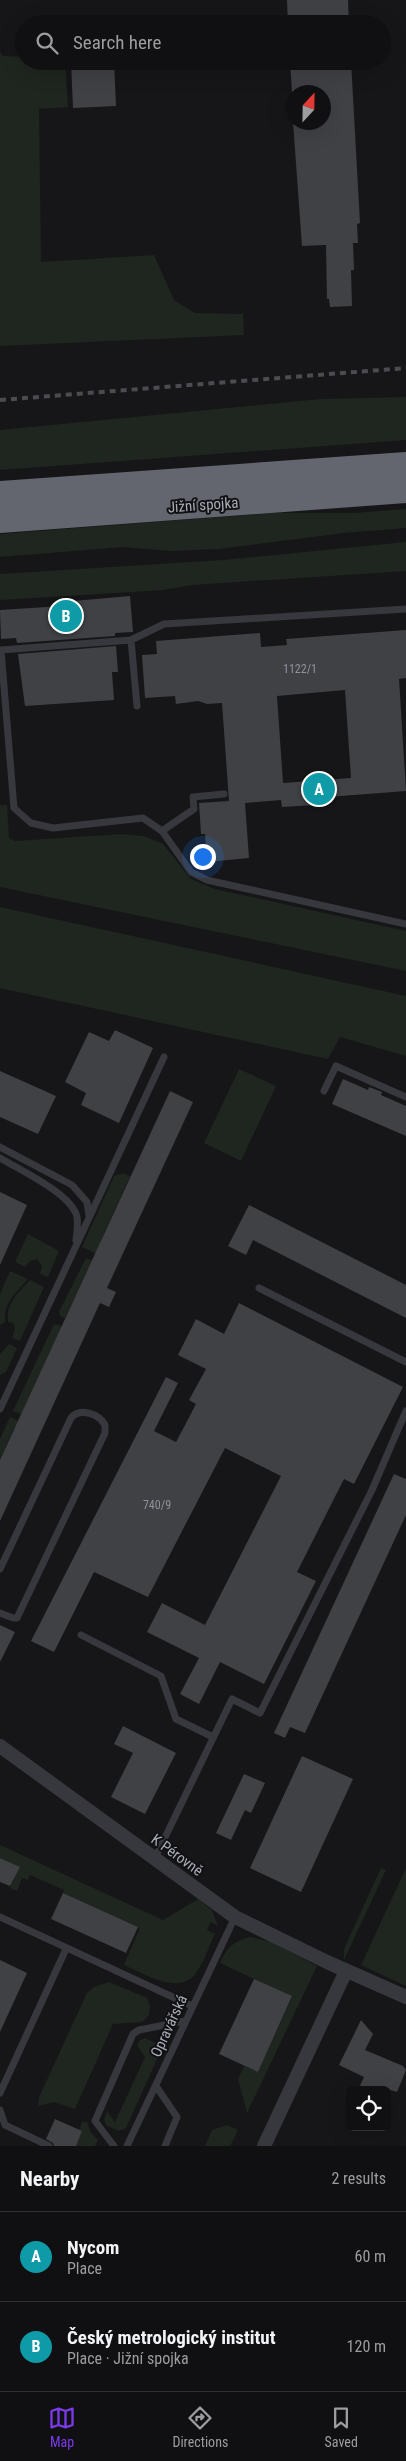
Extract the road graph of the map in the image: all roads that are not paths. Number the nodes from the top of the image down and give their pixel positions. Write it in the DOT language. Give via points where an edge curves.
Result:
graph roads {
  1 [pos="400,464"];
  2 [pos="406,490"];
  3 [pos="0,494"];
  4 [pos="0,520"];
  5 [pos="406,609"];
  6 [pos="131,640"];
  7 [pos="137,706"];
  8 [pos="224,794"];
  9 [pos="162,831"];
  10 [pos="406,924"];
  11 [pos="164,1057"];
  12 [pos="324,1091"];
  13 [pos="406,1097"];
  14 [pos="0,1147"];
  15 [pos="0,1158"];
  16 [pos="89,1217"];
  17 [pos="76,1244"];
  18 [pos="259,1288"];
  19 [pos="406,1362"];
  20 [pos="0,1409"];
  21 [pos="406,1411"];
  22 [pos="0,1569"];
  23 [pos="0,1613"];
  24 [pos="81,1635"];
  25 [pos="213,1737"];
  26 [pos="0,1746"];
  27 [pos="155,1858"];
  28 [pos="0,1917"];
  29 [pos="235,1917"];
  30 [pos="66,1949"];
  31 [pos="346,1971"];
  32 [pos="406,1997"];
  33 [pos="192,2006"];
  34 [pos="186,2021"];
  35 [pos="156,2086"];
  36 [pos="0,2093"];
  37 [pos="0,2110"];
  38 [pos="2,2127"];
  39 [pos="49,2146"];
  40 [pos="114,2146"];
  41 [pos="127,2146"];
  42 [pos="165,2146"];
  43 [pos="264,2146"];
  1 -- 3 [label="highway, Jižní spojka"];
  2 -- 4 [label="highway, Jižní spojka"];
  5 -- 6 [label="lane" via="164,624"];
  6 -- 7 [label="lane"];
  6 -- 9 [label="lane" via="1,650 14,808 31,823 53,828 143,818"];
  8 -- 9 [label="lane" via="193,797 194,808"];
  9 -- 10 [label="lane" via="191,872 207,880"];
  11 -- 16 [label="lane"];
  12 -- 13 [label="lane" via="336,1066"];
  14 -- 16 [label="lane" via="72,1185 87,1202"];
  15 -- 17 [label="lane" via="71,1204 76,1216"];
  16 -- 17 [label="lane"];
  17 -- 20 [label="lane"];
  18 -- 19 [label="lane"];
  21 -- 25 [label="lane" via="372,1490 260,1713 232,1699"];
  22 -- 23 [label="lane" via="71,1418 82,1411 100,1419 105,1425 105,1433 17,1618"];
  24 -- 25 [label="lane" via="160,1676 176,1719"];
  25 -- 27 [label="lane"];
  26 -- 27 [label="street, K Pérovně"];
  27 -- 29 [label="street, K Pérovně"];
  28 -- 30 [label="lane"];
  29 -- 31 [label="street, K Pérovně"];
  29 -- 33 [label="lane, Opravářská"];
  30 -- 33 [label="lane"];
  30 -- 36 [label="lane"];
  31 -- 32 [label="street, K Pérovně"];
  31 -- 43 [label="street"];
  33 -- 34 [label="lane, Opravářská"];
  34 -- 35 [label="lane, Opravářská"];
  34 -- 40 [label="lane" via="133,2034 96,2116 97,2126"];
  35 -- 41 [label="lane, Opravářská"];
  35 -- 42 [label="lane" via="177,2117"];
  37 -- 38 [label="lane"];
  38 -- 39 [label="lane"];
}
